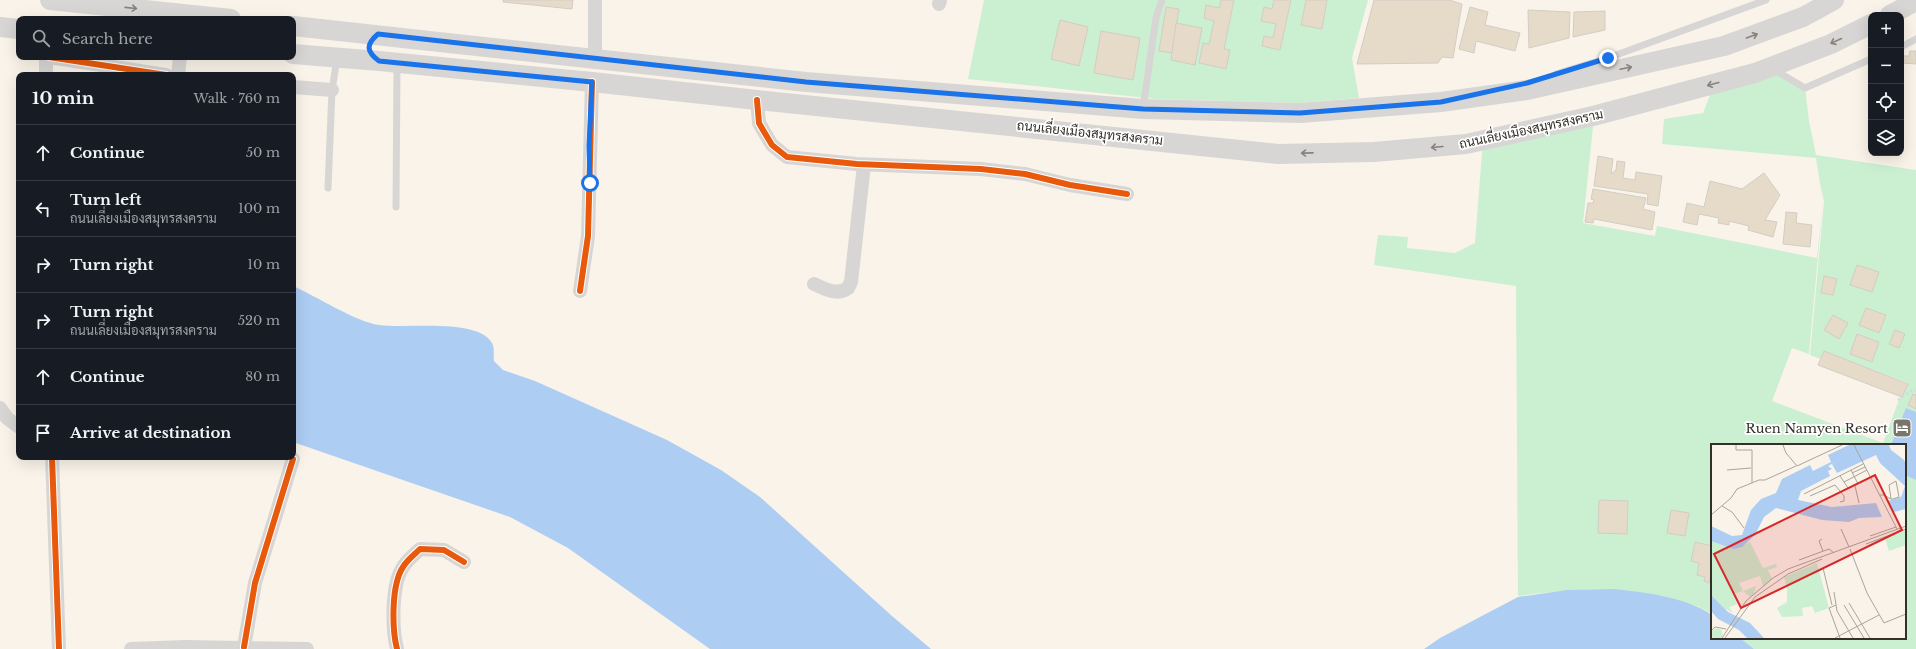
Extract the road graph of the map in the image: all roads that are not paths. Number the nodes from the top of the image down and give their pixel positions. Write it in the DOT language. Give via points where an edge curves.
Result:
graph roads {
  1 [pos="50,0"];
  2 [pos="595,0"];
  3 [pos="1162,0"];
  4 [pos="1766,0"];
  5 [pos="1834,0"];
  6 [pos="202,16"];
  7 [pos="296,26"];
  8 [pos="1868,26"];
  9 [pos="0,28"];
  10 [pos="16,29"];
  11 [pos="338,30"];
  12 [pos="378,34"];
  13 [pos="1916,40"];
  14 [pos="1904,46"];
  15 [pos="296,54"];
  16 [pos="337,58"];
  17 [pos="595,59"];
  18 [pos="48,60"];
  19 [pos="68,60"];
  20 [pos="180,60"];
  21 [pos="1868,60"];
  22 [pos="388,62"];
  23 [pos="46,72"];
  24 [pos="146,72"];
  25 [pos="178,72"];
  26 [pos="1755,73"];
  27 [pos="1549,76"];
  28 [pos="1535,80"];
  29 [pos="592,82"];
  30 [pos="296,87"];
  31 [pos="332,90"];
  32 [pos="757,100"];
  33 [pos="1441,102"];
  34 [pos="1143,109"];
  35 [pos="864,165"];
  36 [pos="328,188"];
  37 [pos="1126,194"];
  38 [pos="396,207"];
  39 [pos="814,284"];
  40 [pos="580,291"];
  41 [pos="0,408"];
  42 [pos="16,424"];
  43 [pos="52,460"];
  44 [pos="293,460"];
  45 [pos="464,562"];
  46 [pos="244,647"];
  47 [pos="208,648"];
  48 [pos="59,649"];
  49 [pos="131,649"];
  50 [pos="308,649"];
  51 [pos="397,649"];
  1 -- 6 [label="main road, one-way"];
  2 -- 17 [label="street"];
  3 -- 34 [label="lane" via="1156,18"];
  4 -- 27 [label="lane" via="1608,58"];
  33 -- 5 [label="main road, ถนนเลี่ยงเมืองสมุทรสงคราม, one-way" via="1527,90 1724,46 1803,17"];
  7 -- 11 [label="main road, ถนนเลี่ยงเมืองสมุทรสงคราม"];
  8 -- 26 [label="main road, ถนนเลี่ยงเมืองสมุทรสงคราม, one-way" via="1831,44"];
  9 -- 10 [label="main road"];
  11 -- 12 [label="main road, ถนนเลี่ยงเมืองสมุทรสงคราม"];
  11 -- 16 [label="main road" via="348,35 351,47 348,53"];
  12 -- 17 [label="main road, ถนนเลี่ยงเมืองสมุทรสงคราม"];
  12 -- 22 [label="main road" via="372,39 369,50 371,54"];
  13 -- 14 [label="lane"];
  15 -- 16 [label="main road, ถนนเลี่ยงเมืองสมุทรสงคราม"];
  16 -- 22 [label="main road, ถนนเลี่ยงเมืองสมุทรสงคราม"];
  16 -- 31 [label="lane"];
  17 -- 34 [label="main road, ถนนเลี่ยงเมืองสมุทรสงคราม" via="806,82"];
  18 -- 23 [label="street"];
  19 -- 24 [label="street"];
  20 -- 25 [label="street"];
  21 -- 26 [label="lane" via="1805,88 1778,72"];
  22 -- 29 [label="main road, ถนนเลี่ยงเมืองสมุทรสงคราม"];
  22 -- 38 [label="lane"];
  26 -- 32 [label="main road, ถนนเลี่ยงเมืองสมุทรสงคราม, one-way" via="1593,116 1466,144 1374,152 1278,154"];
  28 -- 33 [label="lane"];
  29 -- 32 [label="main road, ถนนเลี่ยงเมืองสมุทรสงคราม"];
  29 -- 40 [label="street" via="588,236"];
  30 -- 31 [label="street"];
  31 -- 36 [label="lane"];
  32 -- 35 [label="street" via="759,123 772,145 787,157"];
  33 -- 34 [label="main road, ถนนเลี่ยงเมืองสมุทรสงคราม" via="1300,113"];
  35 -- 37 [label="street" via="981,169 1025,174 1070,185"];
  35 -- 39 [label="street" via="851,282 848,288 838,292"];
  41 -- 42 [label="street" via="7,418"];
  43 -- 48 [label="street"];
  44 -- 46 [label="street" via="255,583"];
  45 -- 51 [label="street" via="444,550 420,549 402,568 394,597 393,617"];
  46 -- 47 [label="street"];
  46 -- 50 [label="street"];
  47 -- 49 [label="street"];
}
